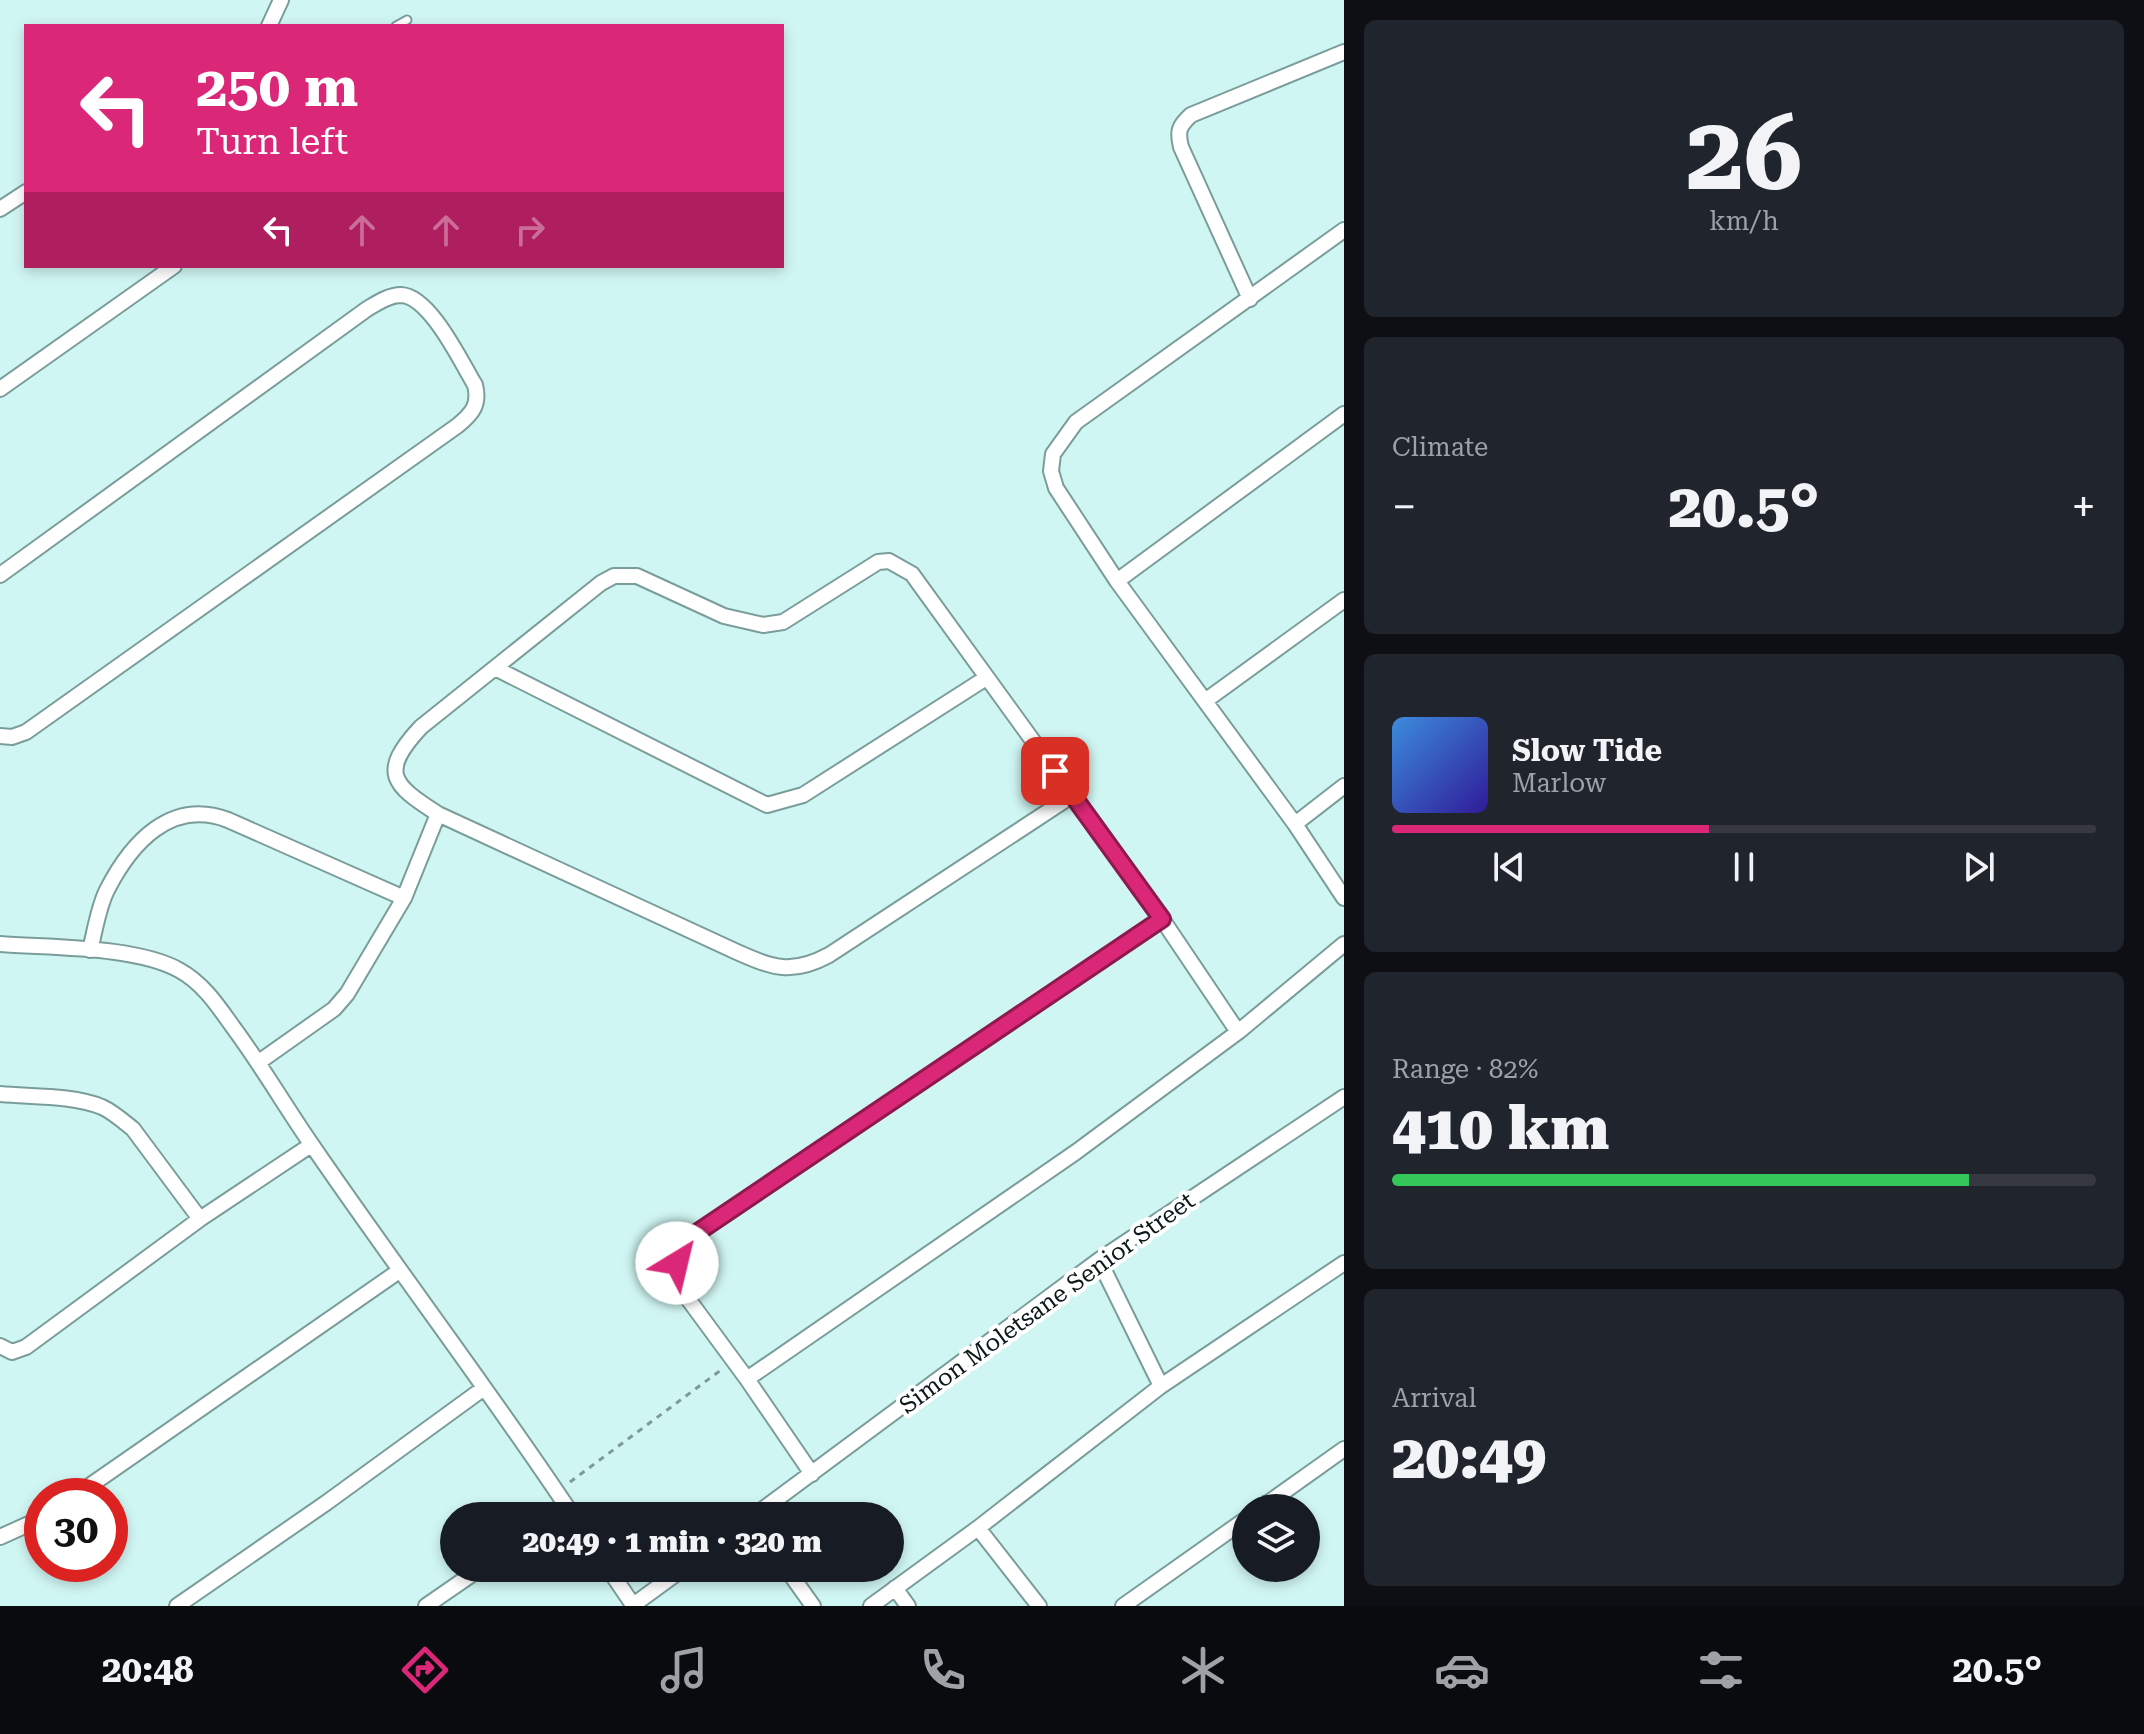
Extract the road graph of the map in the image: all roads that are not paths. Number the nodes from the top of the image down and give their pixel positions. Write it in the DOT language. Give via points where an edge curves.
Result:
graph roads {
  1 [pos="281,0"];
  2 [pos="407,20"];
  3 [pos="270,24"];
  4 [pos="400,24"];
  5 [pos="1344,52"];
  6 [pos="24,193"];
  7 [pos="0,209"];
  8 [pos="1344,230"];
  9 [pos="171,268"];
  10 [pos="1250,299"];
  11 [pos="0,389"];
  12 [pos="1344,414"];
  13 [pos="0,575"];
  14 [pos="1117,581"];
  15 [pos="1344,600"];
  16 [pos="497,669"];
  17 [pos="986,678"];
  18 [pos="1205,701"];
  19 [pos="0,736"];
  20 [pos="1344,786"];
  21 [pos="1073,795"];
  22 [pos="438,814"];
  23 [pos="1295,824"];
  24 [pos="404,898"];
  25 [pos="1344,898"];
  26 [pos="1162,919"];
  27 [pos="0,944"];
  28 [pos="1344,944"];
  29 [pos="90,950"];
  30 [pos="1238,1032"];
  31 [pos="259,1062"];
  32 [pos="0,1094"];
  33 [pos="1344,1097"];
  34 [pos="311,1145"];
  35 [pos="200,1219"];
  36 [pos="1099,1260"];
  37 [pos="1344,1263"];
  38 [pos="399,1271"];
  39 [pos="0,1346"];
  40 [pos="747,1379"];
  41 [pos="1161,1386"];
  42 [pos="484,1388"];
  43 [pos="1344,1449"];
  44 [pos="812,1474"];
  45 [pos="101,1478"];
  46 [pos="1281,1494"];
  47 [pos="561,1502"];
  48 [pos="773,1502"];
  49 [pos="24,1526"];
  50 [pos="978,1528"];
  51 [pos="1232,1529"];
  52 [pos="0,1537"];
  53 [pos="461,1582"];
  54 [pos="617,1582"];
  55 [pos="665,1582"];
  56 [pos="796,1582"];
  57 [pos="895,1588"];
  58 [pos="177,1606"];
  59 [pos="426,1606"];
  60 [pos="632,1606"];
  61 [pos="813,1606"];
  62 [pos="871,1606"];
  63 [pos="908,1606"];
  64 [pos="1039,1606"];
  65 [pos="1123,1606"];
  1 -- 3 [label="street"];
  2 -- 4 [label="lane"];
  5 -- 10 [label="street" via="1191,115 1180,125 1181,147"];
  6 -- 7 [label="street"];
  8 -- 10 [label="street"];
  9 -- 11 [label="street"];
  10 -- 14 [label="street" via="1076,422 1053,454 1056,488"];
  12 -- 14 [label="street"];
  13 -- 19 [label="street" via="383,300 409,296 424,308 475,385 476,406 457,426 26,732"];
  14 -- 18 [label="street"];
  15 -- 18 [label="street"];
  16 -- 17 [label="street" via="767,805 803,795"];
  16 -- 17 [label="street" via="614,576 637,576 724,616 763,625 783,622 878,562 889,561 912,574"];
  16 -- 22 [label="street" via="421,727 397,760 403,791"];
  17 -- 21 [label="street"];
  18 -- 23 [label="street"];
  20 -- 23 [label="street"];
  21 -- 22 [label="street" via="829,955 799,968 763,963"];
  21 -- 26 [label="street"];
  22 -- 24 [label="street"];
  23 -- 25 [label="street"];
  24 -- 29 [label="street" via="228,820 194,813 173,817 134,848 107,891"];
  24 -- 31 [label="street" via="341,1002"];
  26 -- 30 [label="street"];
  26 -- 40 [label="street" via="688,1241 677,1263 683,1292"];
  27 -- 29 [label="street"];
  28 -- 30 [label="street"];
  29 -- 31 [label="street" via="151,959 183,971 212,998"];
  30 -- 40 [label="street" via="1076,1152"];
  31 -- 34 [label="street"];
  32 -- 35 [label="street" via="86,1103 119,1117"];
  33 -- 36 [label="street, Simon Moletsane Senior Street"];
  34 -- 35 [label="street"];
  34 -- 38 [label="street"];
  35 -- 39 [label="street" via="26,1347 12,1352"];
  36 -- 41 [label="street"];
  36 -- 44 [label="street, Simon Moletsane Senior Street"];
  37 -- 41 [label="street"];
  38 -- 42 [label="street"];
  38 -- 45 [label="street"];
  40 -- 44 [label="street"];
  41 -- 50 [label="street"];
  42 -- 47 [label="street"];
  42 -- 58 [label="street"];
  43 -- 46 [label="street"];
  44 -- 48 [label="street, Simon Moletsane Senior Street"];
  49 -- 52 [label="street"];
  50 -- 57 [label="street"];
  50 -- 64 [label="street"];
  51 -- 65 [label="street"];
  53 -- 59 [label="street"];
  54 -- 60 [label="street"];
  55 -- 60 [label="street"];
  56 -- 61 [label="street"];
  57 -- 62 [label="street"];
  57 -- 63 [label="street"];
}
